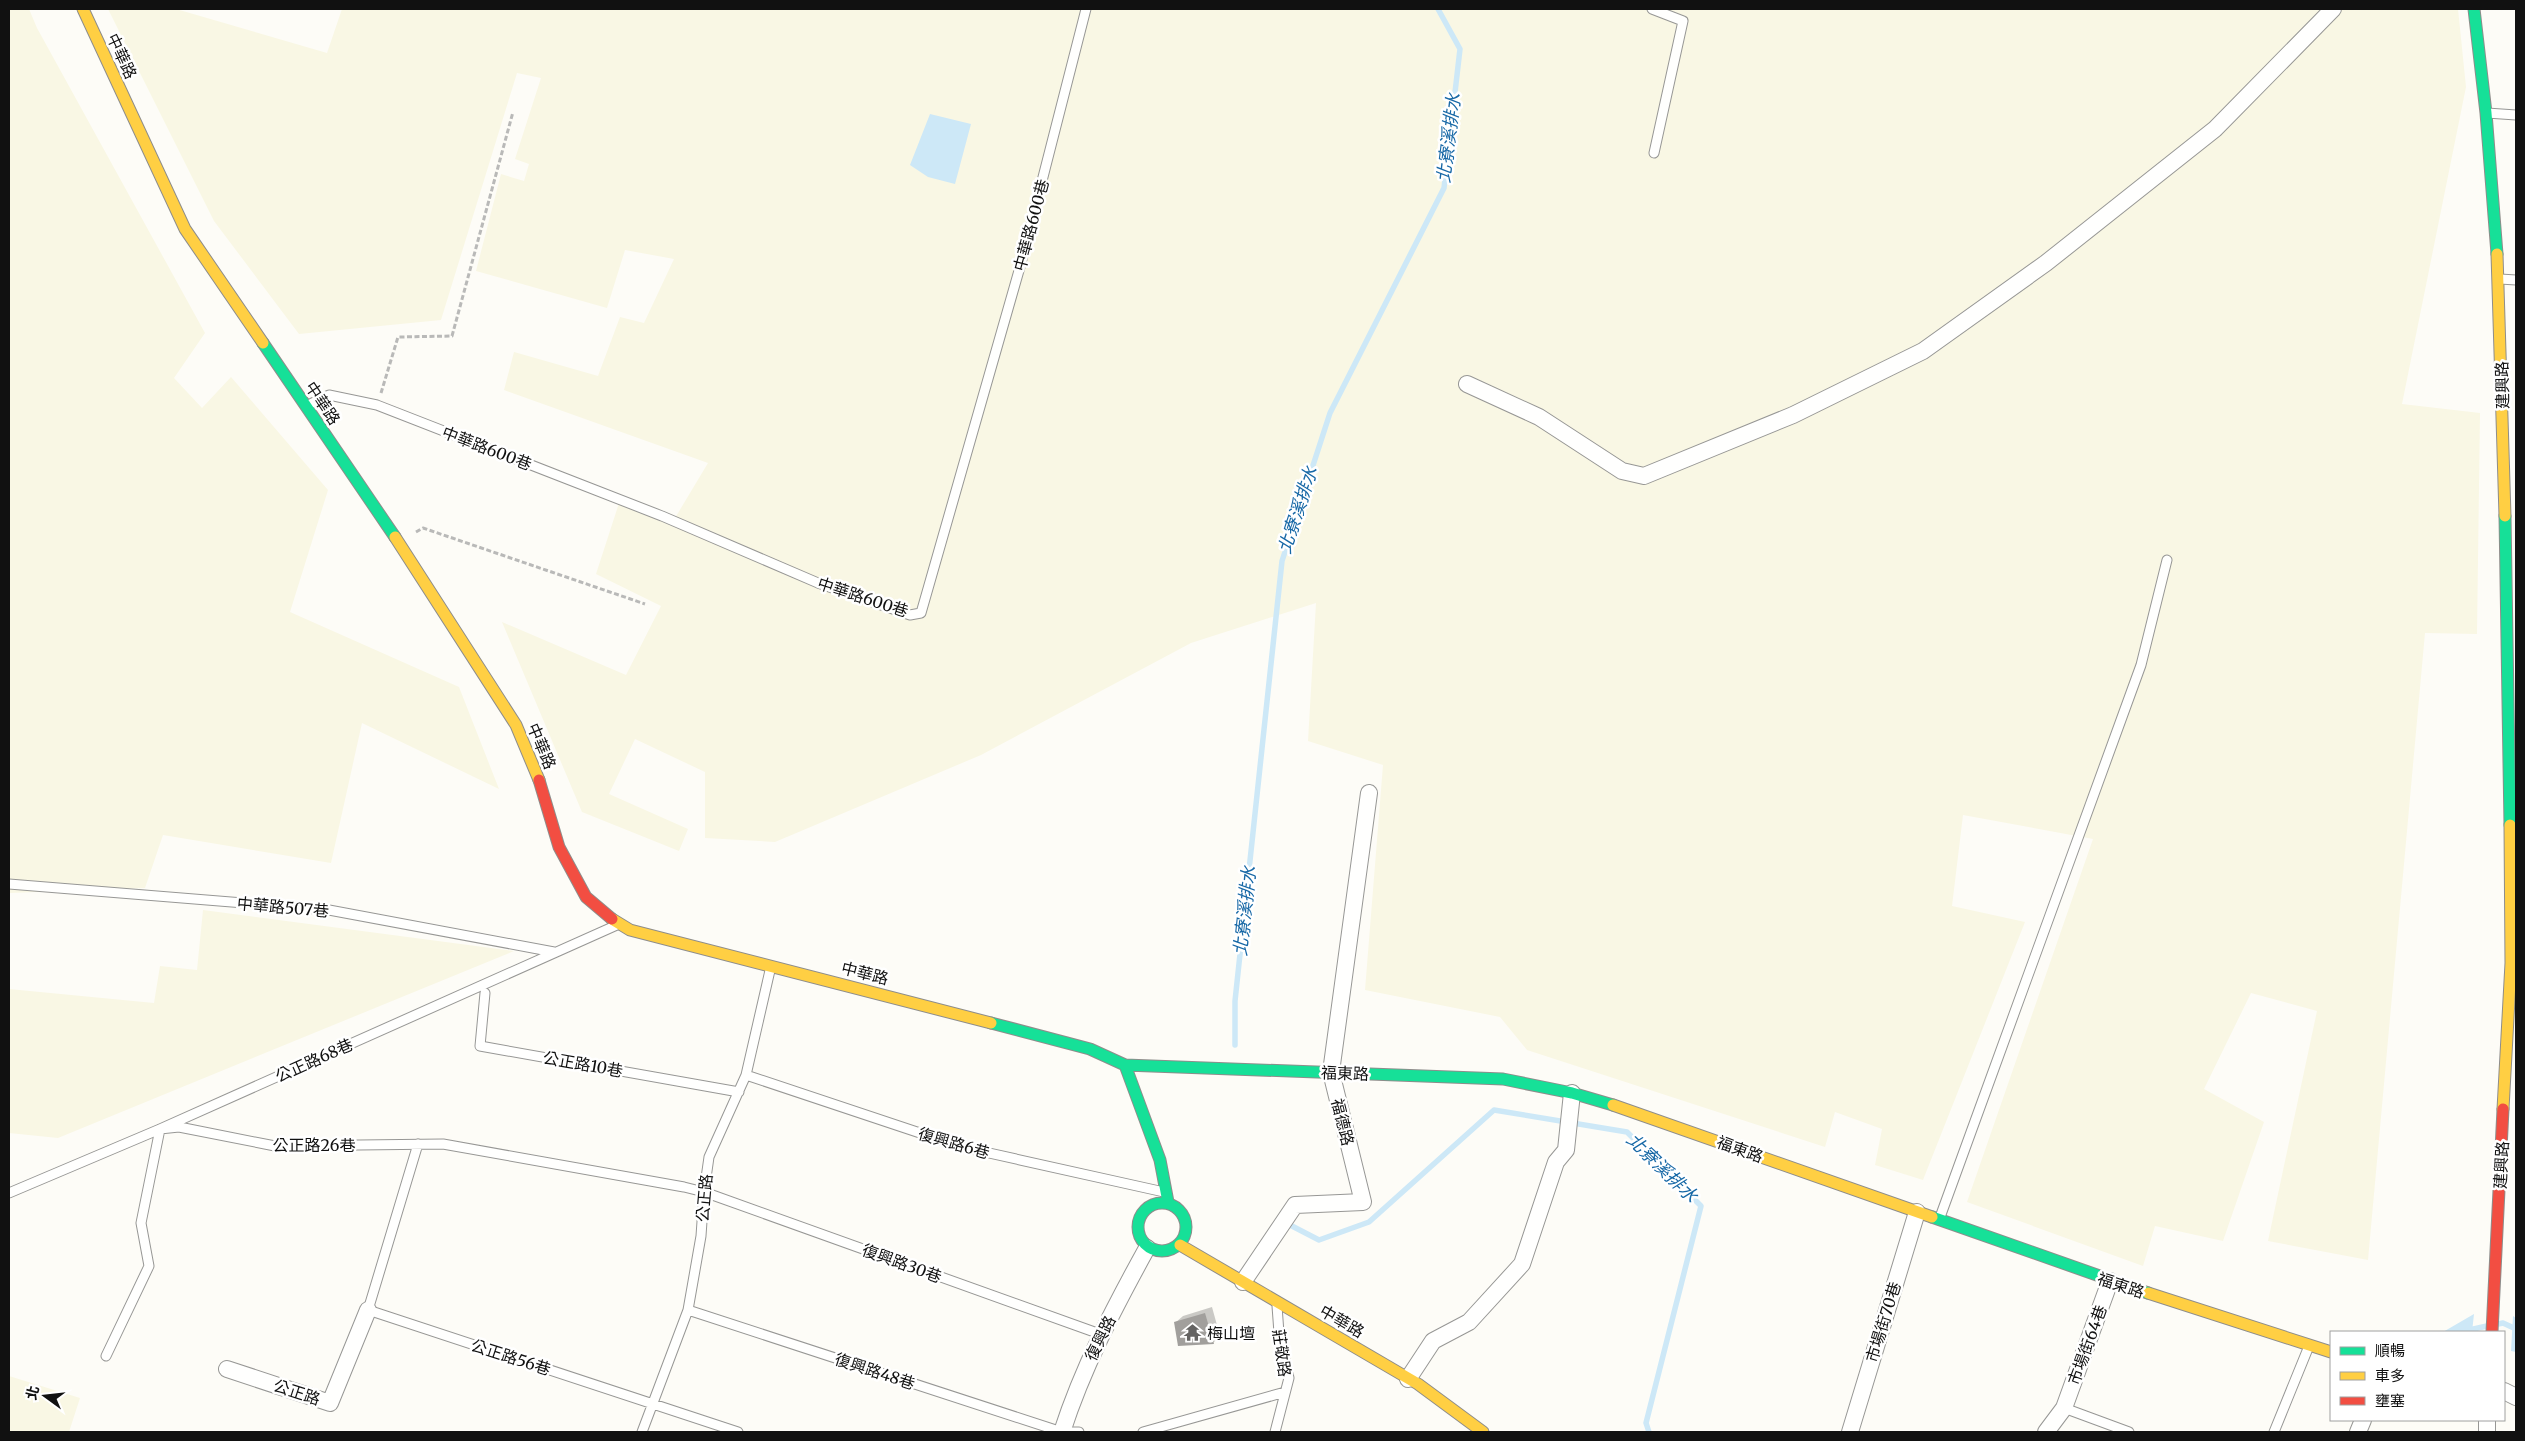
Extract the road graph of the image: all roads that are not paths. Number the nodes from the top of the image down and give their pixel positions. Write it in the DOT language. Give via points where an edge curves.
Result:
graph roads {
  1 [pos="83,9"];
  2 [pos="1086,9"];
  3 [pos="1652,9"];
  4 [pos="2333,9"];
  5 [pos="2474,9"];
  6 [pos="2486,114"];
  7 [pos="2516,115"];
  8 [pos="1654,153"];
  9 [pos="2500,279"];
  10 [pos="2516,280"];
  11 [pos="1467,384"];
  12 [pos="305,406"];
  13 [pos="2167,560"];
  14 [pos="1369,793"];
  15 [pos="9,884"];
  16 [pos="618,924"];
  17 [pos="554,952"];
  18 [pos="2514,963"];
  19 [pos="771,966"];
  20 [pos="485,993"];
  21 [pos="1125,1065"];
  22 [pos="1331,1072"];
  23 [pos="746,1075"];
  24 [pos="739,1092"];
  25 [pos="1572,1093"];
  26 [pos="160,1129"];
  27 [pos="418,1144"];
  28 [pos="704,1192"];
  29 [pos="9,1194"];
  30 [pos="1167,1197"];
  31 [pos="1917,1212"];
  32 [pos="1939,1220"];
  33 [pos="1180,1245"];
  34 [pos="1147,1248"];
  35 [pos="2110,1281"];
  36 [pos="1243,1282"];
  37 [pos="1277,1302"];
  38 [pos="368,1310"];
  39 [pos="688,1310"];
  40 [pos="2492,1331"];
  41 [pos="1100,1334"];
  42 [pos="2309,1345"];
  43 [pos="2330,1352"];
  44 [pos="106,1356"];
  45 [pos="227,1369"];
  46 [pos="1408,1378"];
  47 [pos="1285,1392"];
  48 [pos="653,1404"];
  49 [pos="2064,1408"];
  50 [pos="642,1432"];
  51 [pos="738,1432"];
  52 [pos="1062,1432"];
  53 [pos="1079,1432"];
  54 [pos="1143,1432"];
  55 [pos="1275,1432"];
  56 [pos="1483,1432"];
  57 [pos="1850,1432"];
  58 [pos="2046,1432"];
  59 [pos="2129,1432"];
  60 [pos="2274,1432"];
  1 -- 12 [label="street, 中華路" via="185,229"];
  2 -- 12 [label="lane, 中華路600巷" via="1020,266 921,613 910,615 818,582 662,516 377,405 329,395"];
  3 -- 8 [label="lane" via="1683,20"];
  4 -- 11 [label="street" via="2215,129 2046,263 1923,351 1793,415 1644,476 1622,471 1539,417"];
  5 -- 6 [label="street, 建興路"];
  6 -- 7 [label="lane"];
  6 -- 9 [label="street, 建興路"];
  9 -- 10 [label="lane"];
  9 -- 18 [label="street, 建興路"];
  12 -- 16 [label="street, 中華路" via="398,541 516,725 536,769 559,847 586,897"];
  13 -- 32 [label="lane" via="2141,664"];
  14 -- 22 [label="street, 福德路"];
  15 -- 17 [label="lane, 中華路507巷" via="330,910"];
  16 -- 17 [label="lane, 公正路68巷"];
  16 -- 19 [label="street, 中華路" via="630,930"];
  17 -- 26 [label="lane, 公正路68巷"];
  18 -- 40 [label="street, 建興路"];
  19 -- 21 [label="street, 中華路" via="1090,1049"];
  19 -- 23 [label="lane, 公正路"];
  20 -- 24 [label="lane, 公正路10巷" via="480,1046"];
  21 -- 22 [label="street, 福東路"];
  21 -- 30 [label="street" via="1160,1160"];
  22 -- 25 [label="street, 福東路" via="1503,1079"];
  22 -- 36 [label="street, 福德路" via="1363,1202 1295,1205"];
  23 -- 24 [label="lane, 公正路"];
  23 -- 30 [label="lane, 復興路6巷" via="962,1147"];
  24 -- 28 [label="lane, 公正路" via="708,1157"];
  25 -- 31 [label="street, 福東路" via="1639,1113"];
  25 -- 46 [label="street" via="1566,1150 1556,1162 1522,1264 1469,1322 1433,1341"];
  26 -- 27 [label="lane, 公正路26巷" via="179,1127 275,1146"];
  26 -- 29 [label="lane, 公正路68巷"];
  26 -- 44 [label="lane" via="141,1223 149,1266"];
  27 -- 28 [label="lane, 公正路26巷" via="443,1144"];
  27 -- 38 [label="lane"];
  28 -- 39 [label="lane, 公正路" via="701,1236"];
  28 -- 41 [label="lane, 復興路30巷"];
  30 -- 33 [label="street" via="1185,1217 1187,1232"];
  30 -- 34 [label="street" via="1140,1214 1137,1232"];
  31 -- 32 [label="street, 福東路"];
  31 -- 57 [label="street, 市場街70巷"];
  32 -- 35 [label="street, 福東路"];
  33 -- 34 [label="street" via="1164,1253"];
  33 -- 36 [label="street, 中華路"];
  34 -- 41 [label="street, 復興路"];
  35 -- 42 [label="street, 福東路"];
  35 -- 49 [label="street, 市場街64巷"];
  36 -- 37 [label="street, 中華路"];
  37 -- 46 [label="street, 中華路"];
  37 -- 47 [label="lane, 莊敬路" via="1279,1333 1289,1378"];
  38 -- 45 [label="street, 公正路" via="330,1402"];
  38 -- 48 [label="lane, 公正路56巷"];
  39 -- 48 [label="lane, 公正路"];
  39 -- 52 [label="lane, 復興路48巷"];
  41 -- 52 [label="street, 復興路"];
  42 -- 43 [label="street, 福東路"];
  42 -- 60 [label="lane"];
  46 -- 56 [label="street, 中華路"];
  47 -- 54 [label="lane"];
  47 -- 55 [label="lane, 莊敬路"];
  48 -- 50 [label="lane, 公正路"];
  48 -- 51 [label="lane, 公正路56巷"];
  49 -- 58 [label="street, 市場街64巷"];
  49 -- 59 [label="lane"];
  52 -- 53 [label="lane, 復興路48巷"];
}
